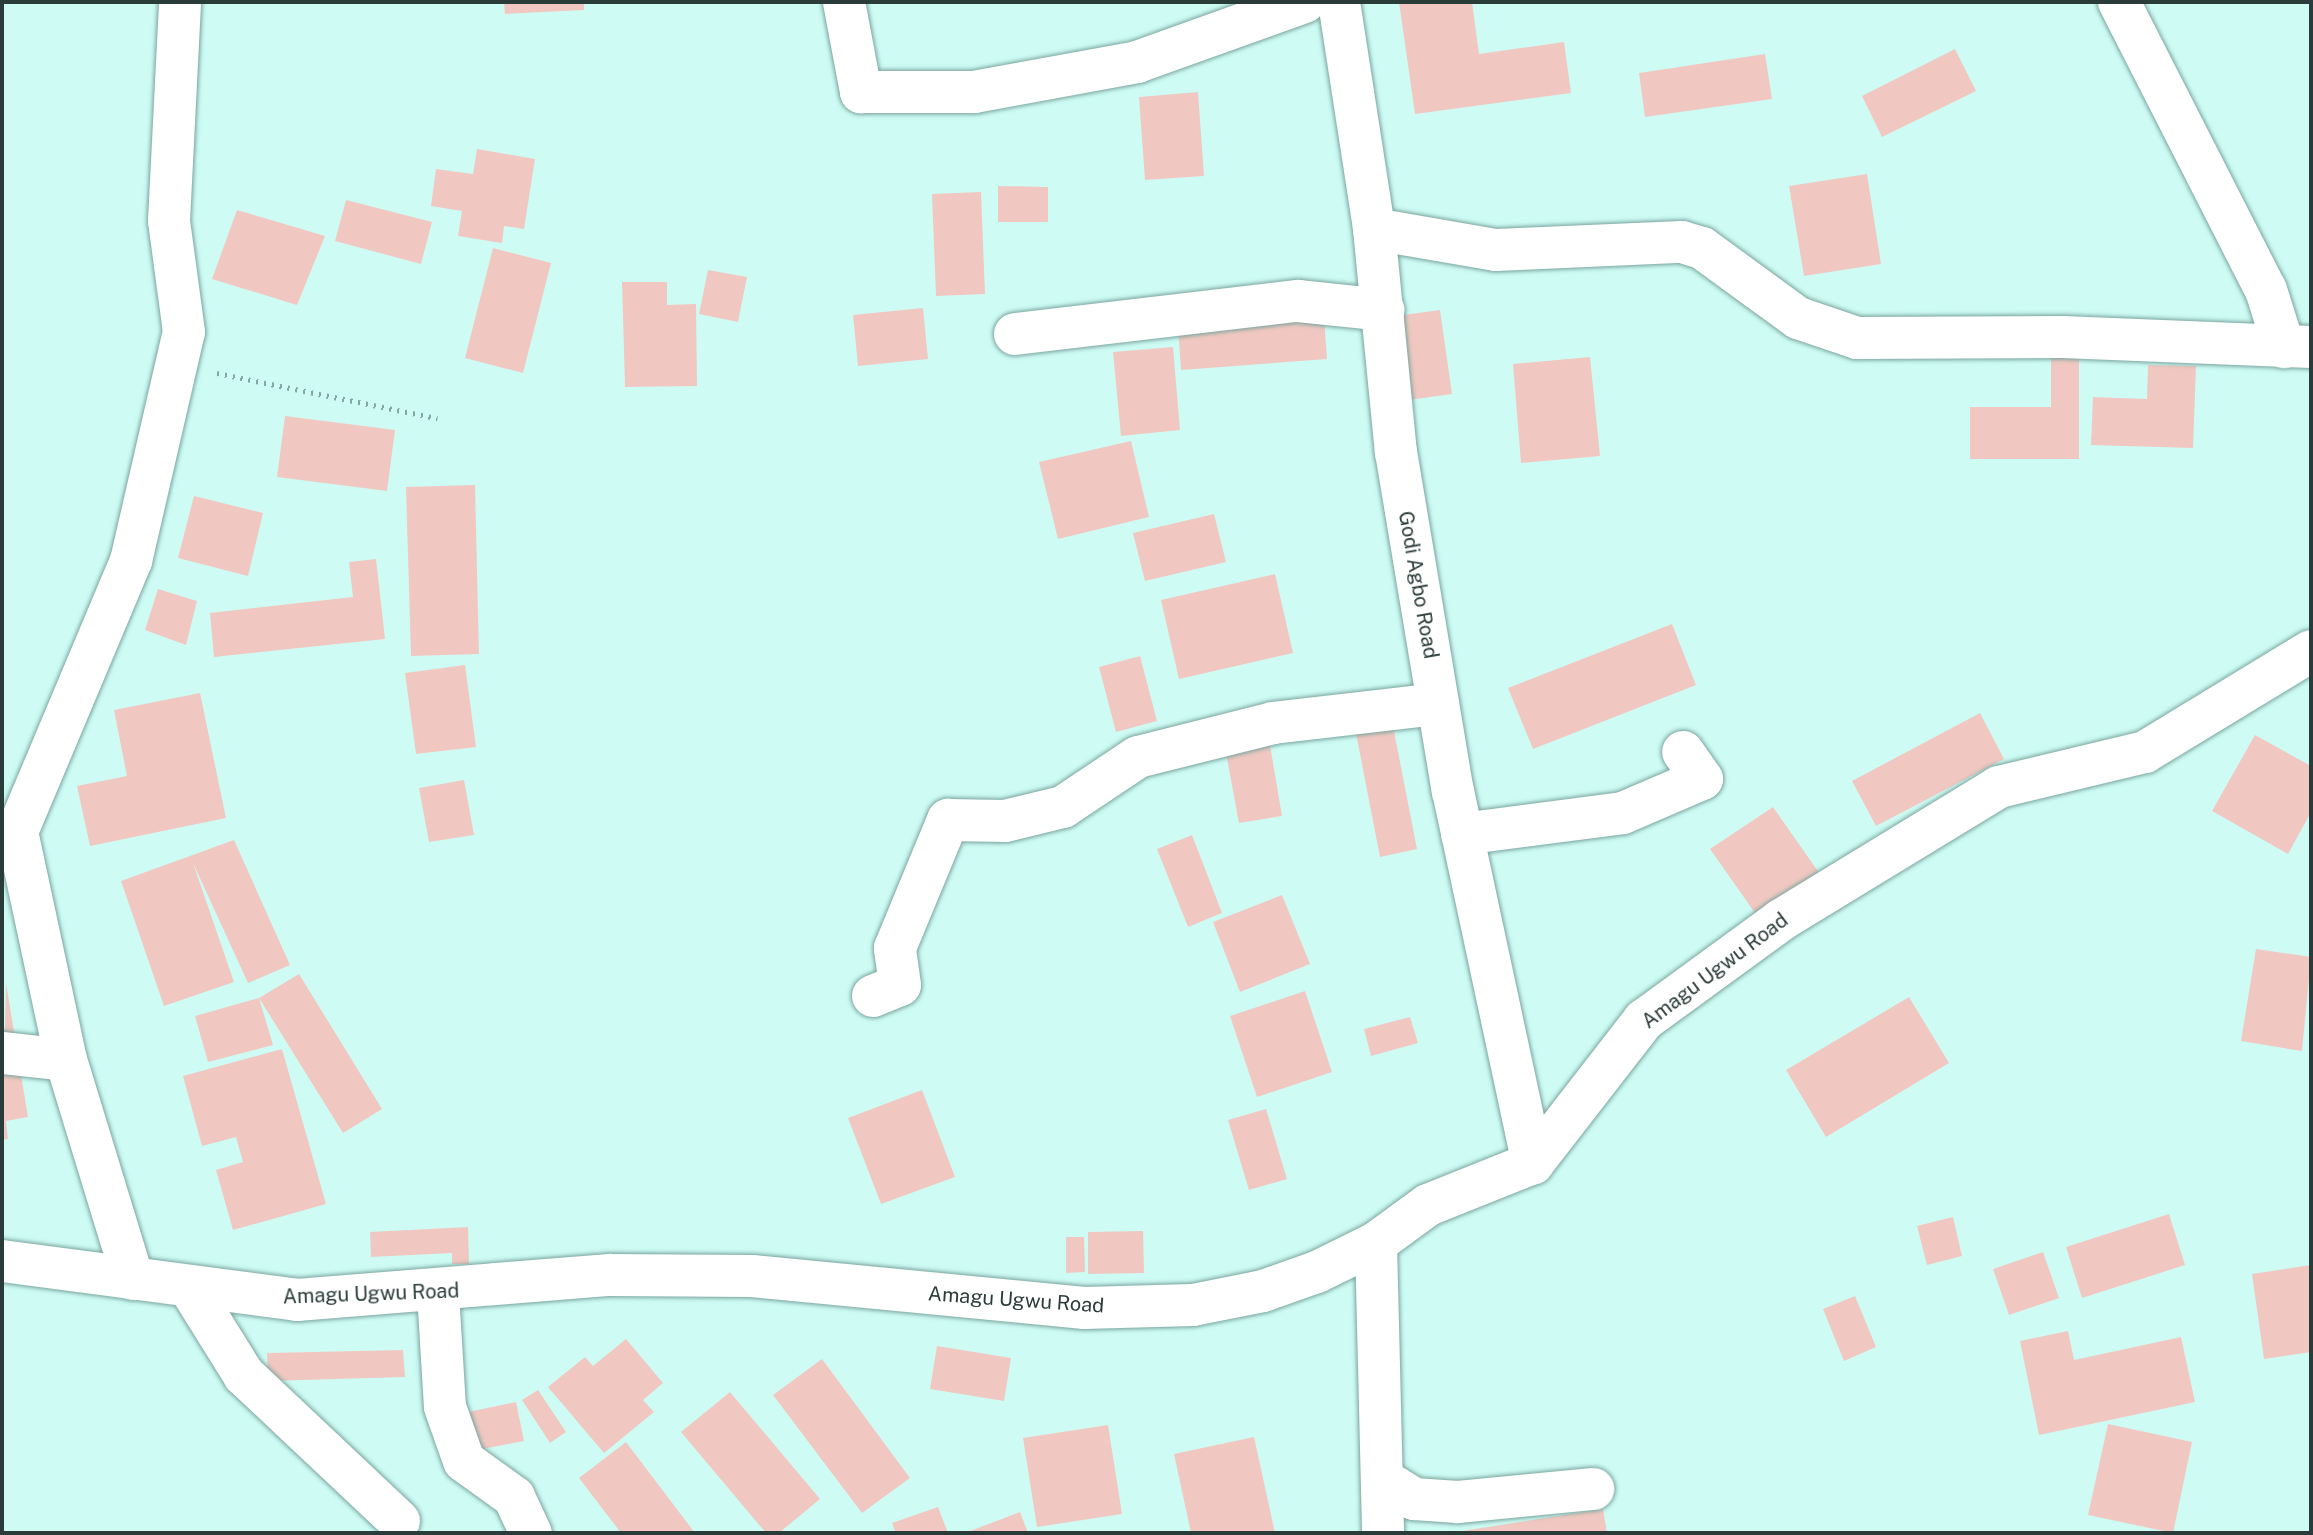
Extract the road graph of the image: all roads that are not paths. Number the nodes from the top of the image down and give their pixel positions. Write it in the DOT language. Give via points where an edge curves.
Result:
graph roads {
  1 [pos="180,2"];
  2 [pos="844,2"];
  3 [pos="1305,2"];
  4 [pos="1339,2"];
  5 [pos="2119,2"];
  6 [pos="1374,229"];
  7 [pos="1384,310"];
  8 [pos="1015,334"];
  9 [pos="2297,347"];
  10 [pos="2311,651"];
  11 [pos="1438,704"];
  12 [pos="1683,752"];
  13 [pos="1462,834"];
  14 [pos="873,996"];
  15 [pos="2,1053"];
  16 [pos="66,1060"];
  17 [pos="1533,1163"];
  18 [pos="1376,1243"];
  19 [pos="2,1261"];
  20 [pos="133,1279"];
  21 [pos="191,1290"];
  22 [pos="438,1293"];
  23 [pos="1382,1479"];
  24 [pos="1593,1489"];
  25 [pos="399,1521"];
  26 [pos="531,1533"];
  27 [pos="1383,1533"];
  1 -- 16 [label="street" via="169,221 184,332 131,561 17,832"];
  2 -- 3 [label="street" via="861,92 974,92 1137,62"];
  4 -- 6 [label="street, Godi Agbo Road"];
  5 -- 9 [label="street"];
  6 -- 7 [label="street, Godi Agbo Road"];
  6 -- 9 [label="street" via="1496,250 1682,242 1702,248 1798,318 1857,338 2063,337"];
  7 -- 8 [label="street" via="1298,301"];
  7 -- 11 [label="street, Godi Agbo Road" via="1396,452"];
  10 -- 17 [label="street, Amagu Ugwu Road" via="2145,752 1999,787 1781,920 1644,1020"];
  11 -- 13 [label="street, Godi Agbo Road"];
  11 -- 14 [label="street" via="1273,723 1138,757 1063,807 1005,821 948,820 895,948 900,985"];
  12 -- 13 [label="street" via="1702,779 1623,813"];
  13 -- 17 [label="street, Godi Agbo Road"];
  15 -- 16 [label="street"];
  16 -- 20 [label="street"];
  17 -- 18 [label="street, Amagu Ugwu Road" via="1428,1205"];
  18 -- 22 [label="street, Amagu Ugwu Road" via="1290,1282 1193,1305 1084,1308 752,1276 610,1275"];
  18 -- 23 [label="street"];
  19 -- 20 [label="street, Amagu Ugwu Road"];
  20 -- 21 [label="street, Amagu Ugwu Road"];
  21 -- 22 [label="street, Amagu Ugwu Road" via="297,1300"];
  21 -- 25 [label="street" via="244,1375"];
  22 -- 26 [label="street" via="445,1407 464,1461 514,1497"];
  23 -- 24 [label="street" via="1414,1499 1458,1502"];
  23 -- 27 [label="street"];
}
